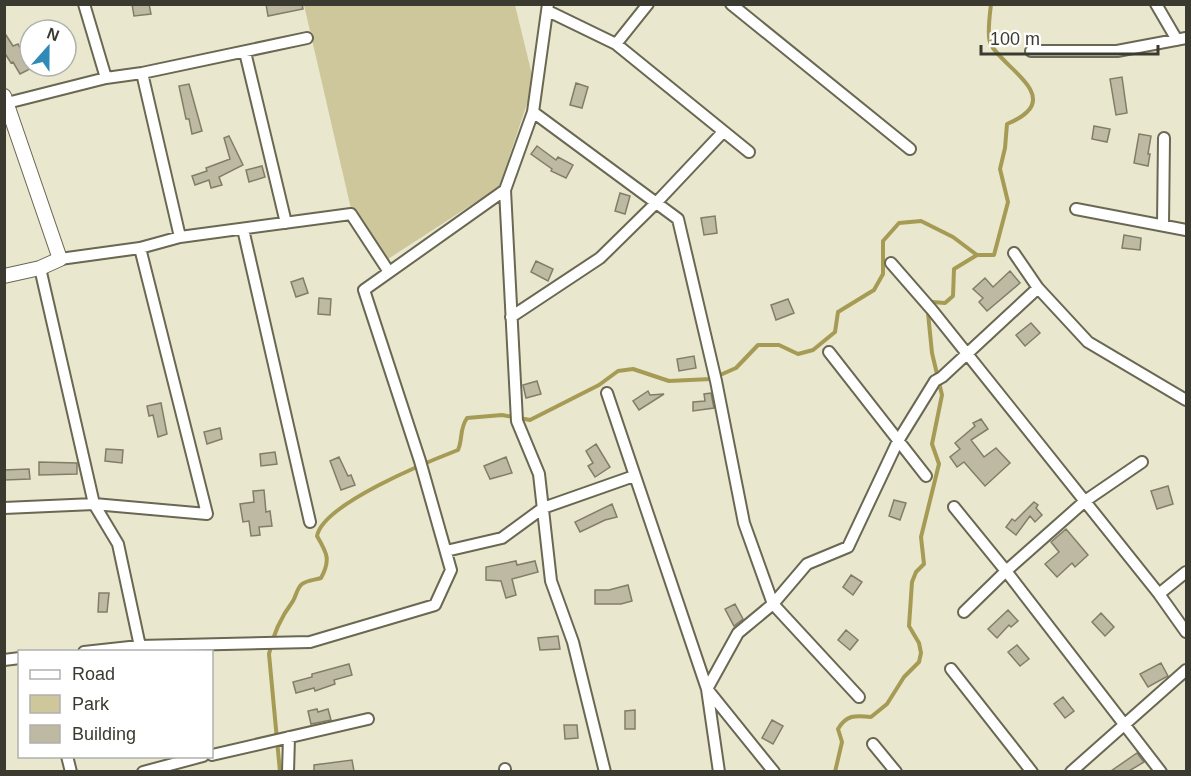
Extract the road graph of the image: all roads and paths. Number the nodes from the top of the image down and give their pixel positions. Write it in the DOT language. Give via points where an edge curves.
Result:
graph roads {
  1 [pos="84,4"];
  2 [pos="648,4"];
  3 [pos="731,4"];
  4 [pos="1156,4"];
  5 [pos="548,8"];
  6 [pos="307,38"];
  7 [pos="1182,39"];
  8 [pos="616,44"];
  9 [pos="1031,51"];
  10 [pos="245,52"];
  11 [pos="142,73"];
  12 [pos="106,78"];
  13 [pos="6,99"];
  14 [pos="533,112"];
  15 [pos="723,132"];
  16 [pos="1164,138"];
  17 [pos="910,150"];
  18 [pos="749,152"];
  19 [pos="505,190"];
  20 [pos="656,203"];
  21 [pos="1076,209"];
  22 [pos="286,223"];
  23 [pos="1163,225"];
  24 [pos="243,229"];
  25 [pos="1186,230"];
  26 [pos="180,237"];
  27 [pos="140,248"];
  28 [pos="1014,253"];
  29 [pos="60,259"];
  30 [pos="891,262"];
  31 [pos="40,268"];
  32 [pos="389,273"];
  33 [pos="4,276"];
  34 [pos="1038,288"];
  35 [pos="511,317"];
  36 [pos="829,352"];
  37 [pos="967,354"];
  38 [pos="607,393"];
  39 [pos="1186,400"];
  40 [pos="898,441"];
  41 [pos="1142,462"];
  42 [pos="634,476"];
  43 [pos="926,476"];
  44 [pos="1085,501"];
  45 [pos="94,504"];
  46 [pos="954,507"];
  47 [pos="4,508"];
  48 [pos="543,508"];
  49 [pos="310,522"];
  50 [pos="446,551"];
  51 [pos="1006,571"];
  52 [pos="1186,572"];
  53 [pos="1159,594"];
  54 [pos="772,604"];
  55 [pos="964,612"];
  56 [pos="1186,633"];
  57 [pos="140,649"];
  58 [pos="112,650"];
  59 [pos="951,669"];
  60 [pos="1186,670"];
  61 [pos="707,689"];
  62 [pos="859,697"];
  63 [pos="368,719"];
  64 [pos="1124,726"];
  65 [pos="281,739"];
  66 [pos="873,744"];
  67 [pos="213,754"];
  68 [pos="195,758"];
  69 [pos="172,764"];
  70 [pos="143,771"];
  71 [pos="288,771"];
  72 [pos="605,771"];
  73 [pos="719,771"];
  74 [pos="774,771"];
  75 [pos="896,771"];
  76 [pos="1032,771"];
  77 [pos="1071,771"];
  78 [pos="1161,771"];
  1 -- 12 [label="street"];
  2 -- 8 [label="street"];
  3 -- 17 [label="street"];
  4 -- 7 [label="street"];
  5 -- 8 [label="street"];
  5 -- 14 [label="street"];
  6 -- 10 [label="street"];
  7 -- 9 [label="street" via="1117,51"];
  8 -- 15 [label="street"];
  10 -- 11 [label="street"];
  10 -- 22 [label="street"];
  11 -- 12 [label="street"];
  11 -- 26 [label="street"];
  12 -- 13 [label="street"];
  13 -- 29 [label="street"];
  14 -- 19 [label="street"];
  14 -- 20 [label="street"];
  15 -- 18 [label="street"];
  15 -- 20 [label="street"];
  16 -- 23 [label="street"];
  19 -- 32 [label="street"];
  19 -- 35 [label="street"];
  20 -- 35 [label="street" via="600,258"];
  20 -- 54 [label="street" via="678,219 716,378 744,523"];
  21 -- 23 [label="street"];
  22 -- 24 [label="street"];
  22 -- 32 [label="street" via="351,214"];
  23 -- 25 [label="street"];
  24 -- 26 [label="street"];
  24 -- 49 [label="street"];
  26 -- 27 [label="street"];
  27 -- 29 [label="street"];
  27 -- 45 [label="street" via="207,514"];
  28 -- 34 [label="street"];
  29 -- 31 [label="street"];
  30 -- 37 [label="street"];
  31 -- 33 [label="street"];
  31 -- 45 [label="street"];
  32 -- 50 [label="street" via="364,290"];
  34 -- 37 [label="street"];
  34 -- 39 [label="street" via="1088,342"];
  35 -- 48 [label="street" via="517,417 539,474"];
  36 -- 40 [label="street"];
  37 -- 40 [label="street" via="939,379"];
  37 -- 44 [label="street"];
  38 -- 42 [label="street"];
  40 -- 43 [label="street"];
  40 -- 54 [label="street" via="848,547 807,564"];
  41 -- 44 [label="street"];
  42 -- 48 [label="street"];
  42 -- 61 [label="street"];
  44 -- 51 [label="street"];
  44 -- 53 [label="street"];
  45 -- 47 [label="street"];
  45 -- 57 [label="street" via="118,544"];
  46 -- 51 [label="street"];
  48 -- 50 [label="street" via="502,538"];
  48 -- 72 [label="street" via="550,580 573,642"];
  50 -- 57 [label="street" via="451,570 435,604 310,642"];
  51 -- 55 [label="street"];
  51 -- 64 [label="street"];
  52 -- 53 [label="street"];
  53 -- 56 [label="street"];
  54 -- 61 [label="street" via="738,633"];
  54 -- 62 [label="street"];
  57 -- 58 [label="street"];
  59 -- 76 [label="street"];
  60 -- 64 [label="street"];
  61 -- 73 [label="street"];
  61 -- 74 [label="street"];
  63 -- 65 [label="street"];
  64 -- 77 [label="street"];
  64 -- 78 [label="street"];
  65 -- 67 [label="street"];
  65 -- 71 [label="street"];
  66 -- 75 [label="street"];
  68 -- 69 [label="street"];
  69 -- 70 [label="street"];
}
